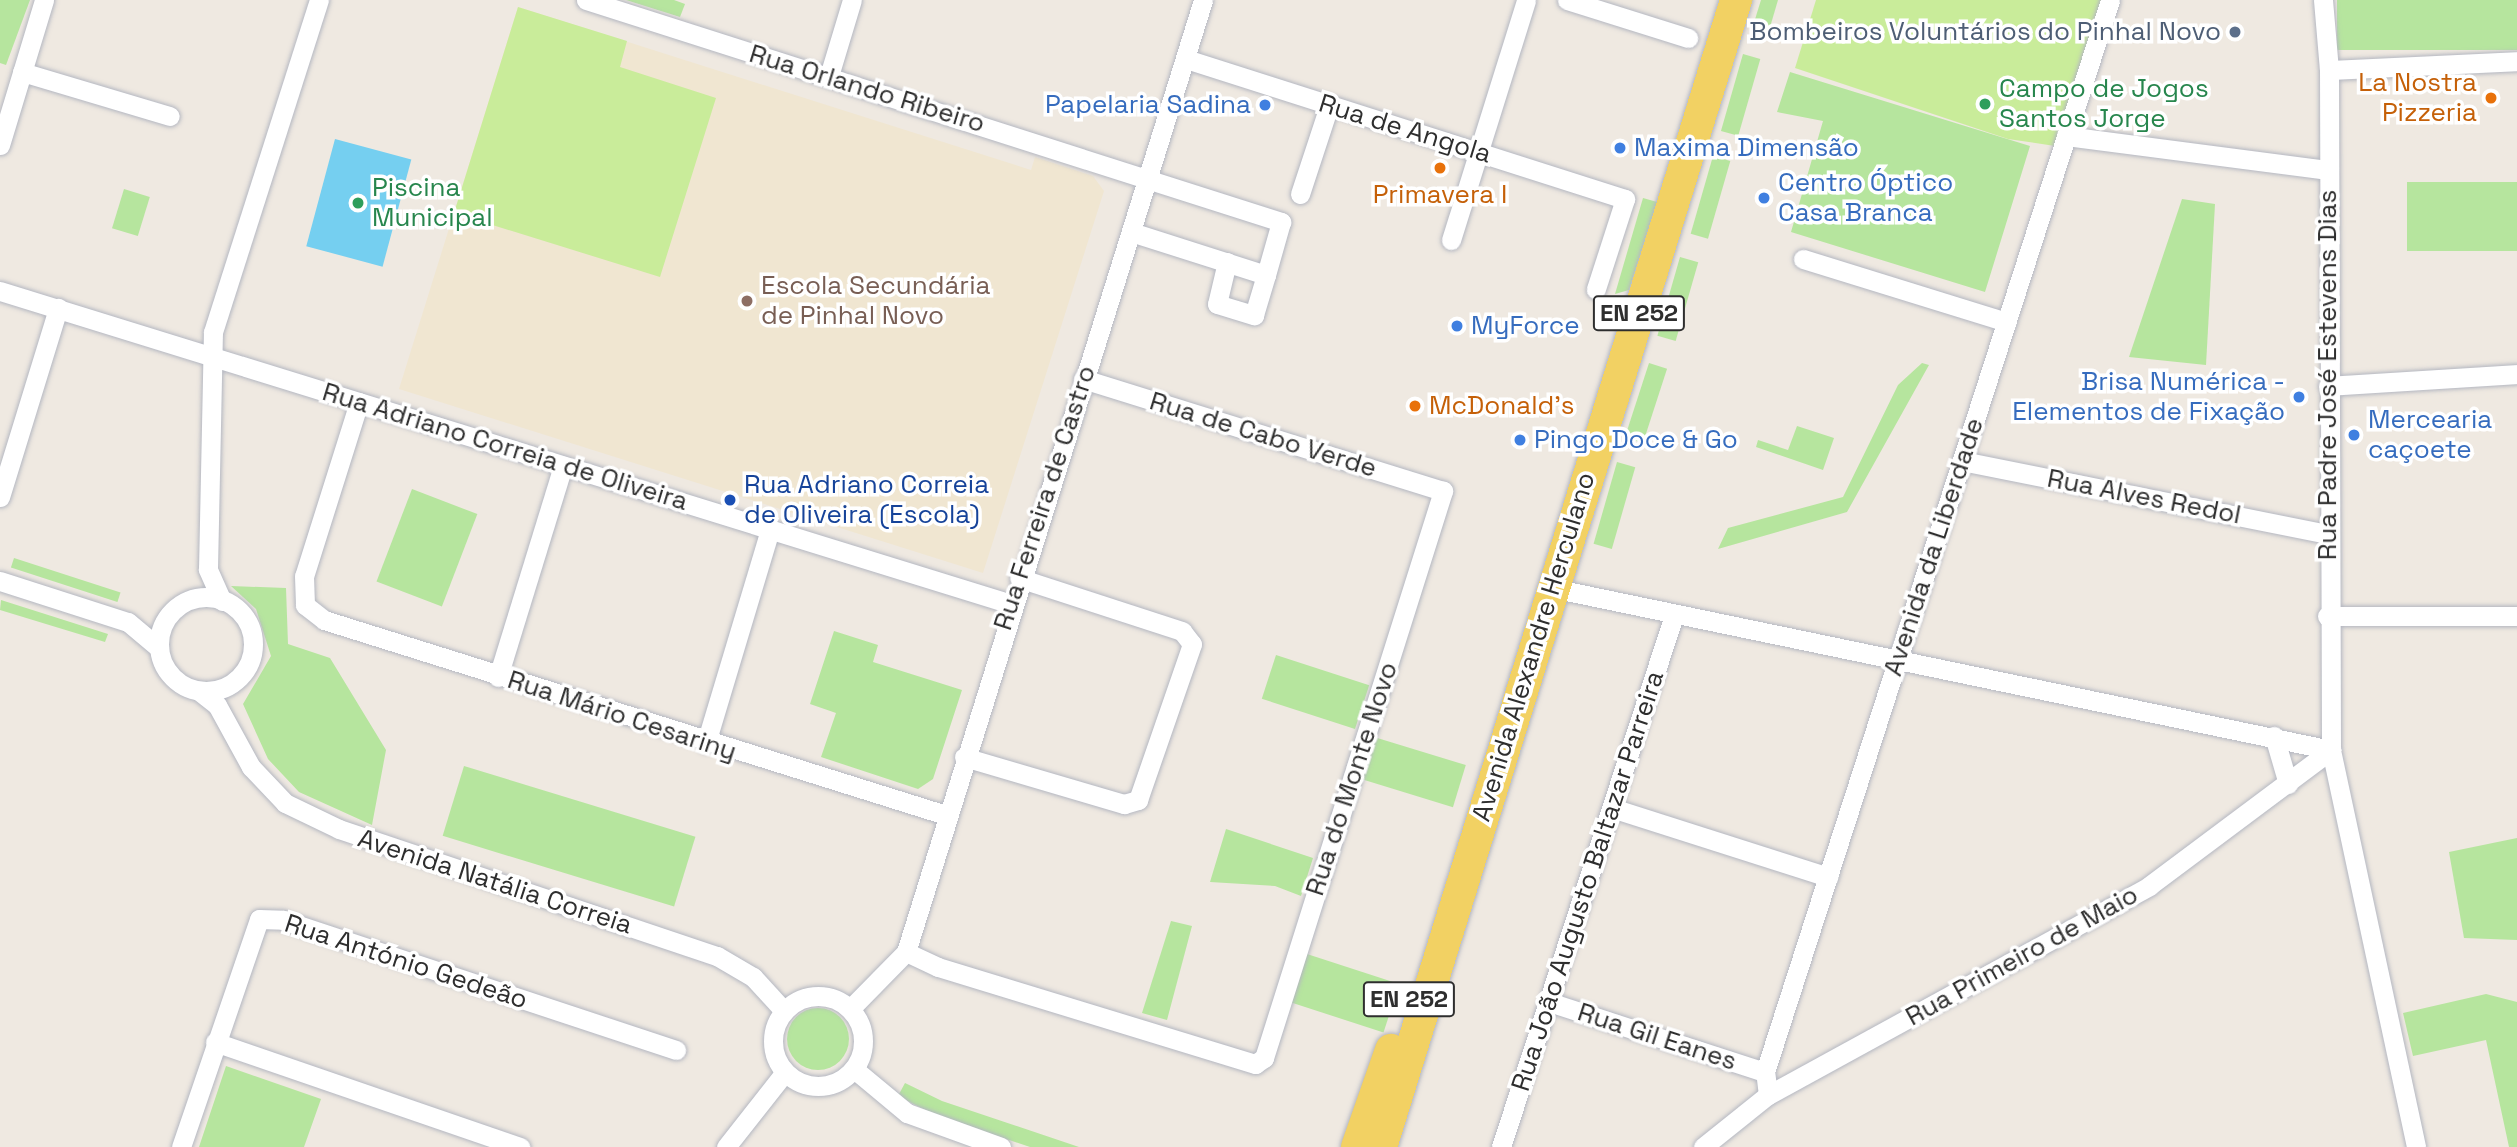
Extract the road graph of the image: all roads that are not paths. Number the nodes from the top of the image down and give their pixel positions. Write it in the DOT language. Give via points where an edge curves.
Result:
graph roads {
  1 [pos="44,0"];
  2 [pos="319,0"];
  3 [pos="586,0"];
  4 [pos="852,0"];
  5 [pos="1203,0"];
  6 [pos="1526,0"];
  7 [pos="1567,0"];
  8 [pos="1735,0"];
  9 [pos="2110,0"];
  10 [pos="2323,0"];
  11 [pos="1688,38"];
  12 [pos="1186,59"];
  13 [pos="2517,61"];
  14 [pos="2329,70"];
  15 [pos="22,72"];
  16 [pos="829,76"];
  17 [pos="1329,106"];
  18 [pos="170,116"];
  19 [pos="2066,136"];
  20 [pos="0,145"];
  21 [pos="1478,151"];
  22 [pos="2329,170"];
  23 [pos="1148,177"];
  24 [pos="1300,194"];
  25 [pos="1131,232"];
  26 [pos="1451,240"];
  27 [pos="1802,260"];
  28 [pos="1227,262"];
  29 [pos="1266,275"];
  30 [pos="1596,289"];
  31 [pos="0,290"];
  32 [pos="58,308"];
  33 [pos="2006,322"];
  34 [pos="211,355"];
  35 [pos="2517,374"];
  36 [pos="1083,379"];
  37 [pos="2328,386"];
  38 [pos="359,402"];
  39 [pos="1962,461"];
  40 [pos="563,466"];
  41 [pos="1443,491"];
  42 [pos="0,497"];
  43 [pos="770,529"];
  44 [pos="2327,534"];
  45 [pos="208,569"];
  46 [pos="1019,578"];
  47 [pos="0,581"];
  48 [pos="1552,588"];
  49 [pos="222,601"];
  50 [pos="1011,604"];
  51 [pos="181,606"];
  52 [pos="1674,615"];
  53 [pos="2327,615"];
  54 [pos="2517,616"];
  55 [pos="128,622"];
  56 [pos="159,648"];
  57 [pos="1897,663"];
  58 [pos="498,677"];
  59 [pos="233,683"];
  60 [pos="199,691"];
  61 [pos="229,725"];
  62 [pos="2274,736"];
  63 [pos="706,743"];
  64 [pos="2331,750"];
  65 [pos="964,757"];
  66 [pos="2288,784"];
  67 [pos="1612,808"];
  68 [pos="946,816"];
  69 [pos="1469,853"];
  70 [pos="1828,877"];
  71 [pos="906,952"];
  72 [pos="1549,1002"];
  73 [pos="850,1009"];
  74 [pos="784,1011"];
  75 [pos="215,1042"];
  76 [pos="676,1050"];
  77 [pos="854,1069"];
  78 [pos="785,1072"];
  79 [pos="1765,1072"];
  80 [pos="1768,1095"];
  81 [pos="181,1147"];
  82 [pos="520,1147"];
  83 [pos="726,1147"];
  84 [pos="1001,1147"];
  85 [pos="1357,1147"];
  86 [pos="1381,1147"];
  87 [pos="1502,1147"];
  88 [pos="1703,1147"];
  89 [pos="2416,1147"];
  1 -- 15 [label="street"];
  2 -- 34 [label="street"];
  3 -- 16 [label="street, Rua Orlando Ribeiro"];
  4 -- 16 [label="street"];
  5 -- 12 [label="street, Rua Ferreira de Castro"];
  6 -- 21 [label="street"];
  7 -- 11 [label="street"];
  8 -- 48 [label="main road, Avenida Alexandre Herculano / EN 252"];
  9 -- 19 [label="street, Avenida da Liberdade"];
  10 -- 14 [label="street, Rua Padre José Estevens Dias"];
  12 -- 17 [label="street, Rua de Angola"];
  12 -- 23 [label="street, Rua Ferreira de Castro"];
  13 -- 14 [label="street"];
  14 -- 22 [label="street, Rua Padre José Estevens Dias"];
  15 -- 18 [label="street"];
  15 -- 20 [label="street"];
  16 -- 23 [label="street, Rua Orlando Ribeiro"];
  17 -- 21 [label="street, Rua de Angola"];
  17 -- 24 [label="street"];
  19 -- 22 [label="street"];
  19 -- 33 [label="street, Avenida da Liberdade"];
  21 -- 26 [label="street"];
  21 -- 30 [label="street, Rua de Angola" via="1625,199"];
  22 -- 37 [label="street, Rua Padre José Estevens Dias"];
  23 -- 25 [label="street, Rua Ferreira de Castro"];
  23 -- 29 [label="street, Rua Orlando Ribeiro" via="1281,222"];
  25 -- 28 [label="street"];
  25 -- 36 [label="street, Rua Ferreira de Castro"];
  27 -- 33 [label="street"];
  28 -- 29 [label="street"];
  28 -- 29 [label="street" via="1216,304 1254,315"];
  31 -- 32 [label="street, Rua Adriano Correia de Oliveira"];
  32 -- 34 [label="street, Rua Adriano Correia de Oliveira"];
  32 -- 42 [label="street"];
  33 -- 39 [label="street, Avenida da Liberdade"];
  34 -- 38 [label="street, Rua Adriano Correia de Oliveira"];
  34 -- 45 [label="street"];
  35 -- 37 [label="street"];
  36 -- 41 [label="street, Rua de Cabo Verde"];
  36 -- 46 [label="street, Rua Ferreira de Castro"];
  37 -- 44 [label="street, Rua Padre José Estevens Dias"];
  38 -- 40 [label="street, Rua Adriano Correia de Oliveira"];
  38 -- 58 [label="street, Rua Mário Cesariny" via="304,576 305,605 324,620"];
  39 -- 44 [label="street, Rua Alves Redol"];
  39 -- 57 [label="street, Avenida da Liberdade"];
  40 -- 43 [label="street, Rua Adriano Correia de Oliveira"];
  40 -- 58 [label="street"];
  41 -- 71 [label="street, Rua do Monte Novo" via="1264,1058 1255,1064 938,967"];
  43 -- 50 [label="street, Rua Adriano Correia de Oliveira"];
  43 -- 63 [label="street"];
  44 -- 53 [label="street, Rua Padre José Estevens Dias"];
  45 -- 49 [label="street"];
  45 -- 51 [label="street"];
  46 -- 50 [label="street, Rua Ferreira de Castro"];
  46 -- 65 [label="street" via="1182,631 1192,644 1138,800 1124,804"];
  47 -- 55 [label="street"];
  48 -- 52 [label="street"];
  48 -- 69 [label="main road, Avenida Alexandre Herculano / EN 252"];
  49 -- 51 [label="street" via="205,595"];
  49 -- 59 [label="street" via="246,621 253,645"];
  50 -- 65 [label="street, Rua Ferreira de Castro"];
  51 -- 55 [label="street"];
  51 -- 56 [label="street"];
  52 -- 57 [label="street"];
  52 -- 67 [label="street, Rua João Augusto Baltazar Parreira"];
  53 -- 54 [label="street"];
  53 -- 64 [label="street, Rua Padre José Estevens Dias"];
  55 -- 56 [label="street"];
  56 -- 60 [label="street" via="171,677"];
  57 -- 62 [label="street"];
  57 -- 70 [label="street, Avenida da Liberdade"];
  58 -- 63 [label="street, Rua Mário Cesariny"];
  59 -- 60 [label="street"];
  59 -- 61 [label="street"];
  60 -- 61 [label="street, Avenida Natália Correia"];
  61 -- 74 [label="street, Avenida Natália Correia" via="251,768 285,803 339,829 717,956 753,977"];
  62 -- 64 [label="street"];
  62 -- 66 [label="street"];
  63 -- 68 [label="street, Rua Mário Cesariny"];
  64 -- 66 [label="street, Rua Primeiro de Maio"];
  64 -- 89 [label="street, Rua Padre José Estevens Dias"];
  65 -- 68 [label="street, Rua Ferreira de Castro"];
  66 -- 80 [label="street, Rua Primeiro de Maio" via="2150,886"];
  67 -- 70 [label="street"];
  67 -- 72 [label="street, Rua João Augusto Baltazar Parreira"];
  68 -- 71 [label="street, Rua Ferreira de Castro"];
  69 -- 85 [label="main road, Avenida Alexandre Herculano / EN 252"];
  69 -- 86 [label="main road, Avenida Alexandre Herculano / EN 252"];
  70 -- 79 [label="street, Avenida da Liberdade"];
  71 -- 73 [label="street, Rua Ferreira de Castro"];
  72 -- 79 [label="street, Rua Gil Eanes"];
  72 -- 87 [label="street, Rua João Augusto Baltazar Parreira"];
  73 -- 74 [label="street" via="816,996"];
  73 -- 77 [label="street" via="863,1032"];
  74 -- 78 [label="street" via="773,1035"];
  75 -- 76 [label="street, Rua António Gedeão" via="259,919 283,920"];
  75 -- 81 [label="street"];
  75 -- 82 [label="street"];
  77 -- 78 [label="street" via="820,1087"];
  77 -- 84 [label="street" via="907,1113"];
  78 -- 83 [label="street"];
  79 -- 80 [label="street, Avenida da Liberdade"];
  80 -- 88 [label="street, Rua Primeiro de Maio"];
}
